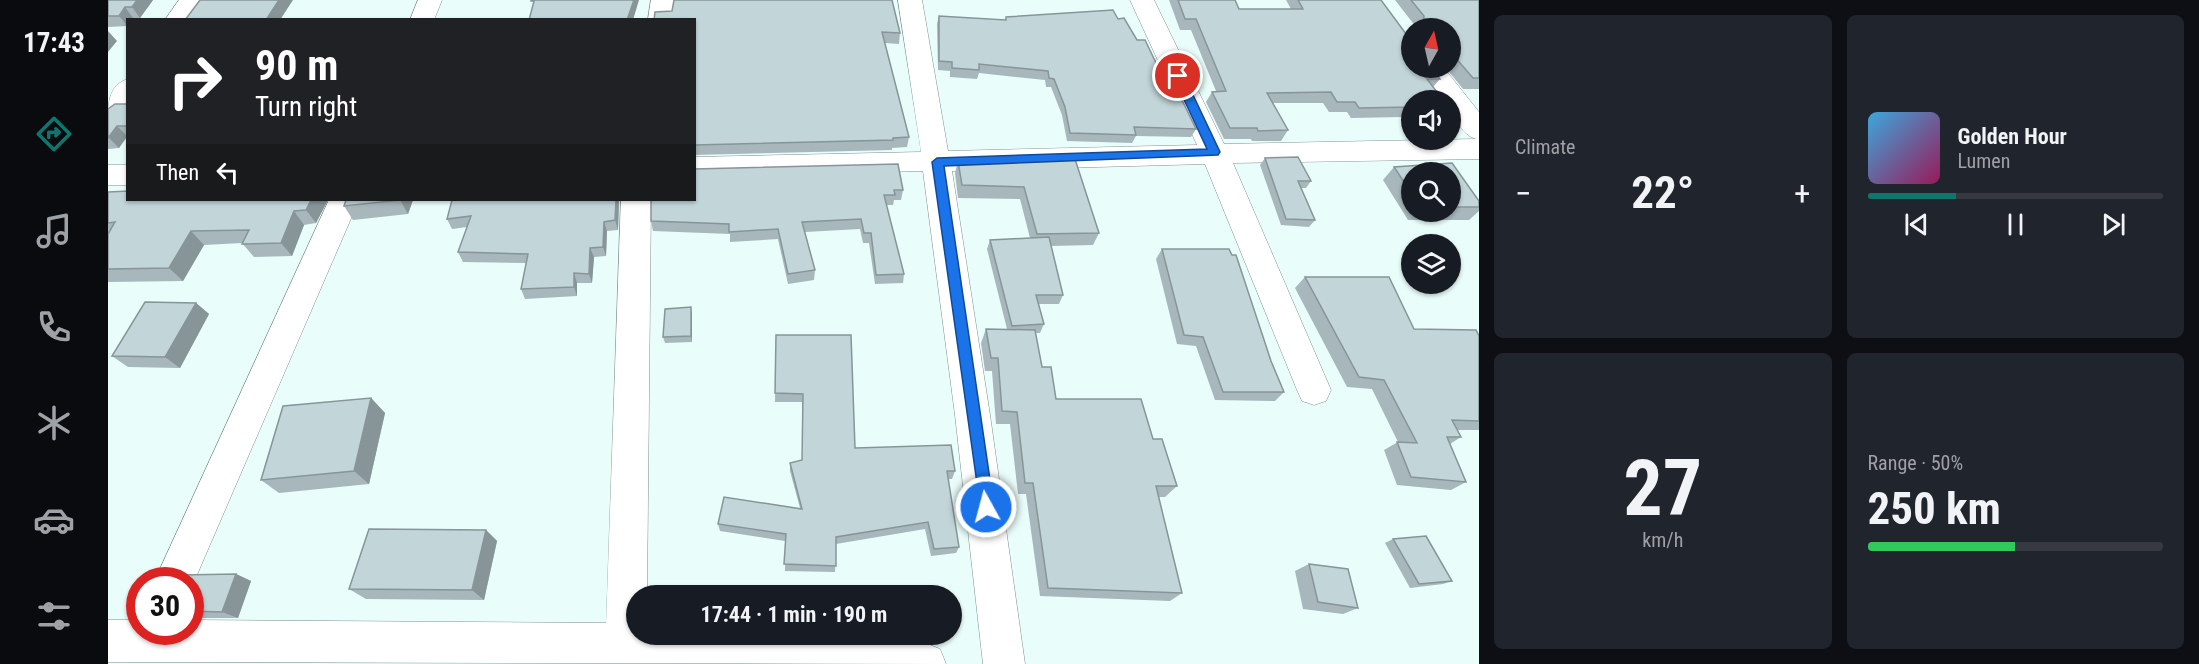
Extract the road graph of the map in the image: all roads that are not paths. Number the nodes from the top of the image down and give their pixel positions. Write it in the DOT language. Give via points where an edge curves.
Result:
graph roads {
  1 [pos="191,0"];
  2 [pos="430,0"];
  3 [pos="663,0"];
  4 [pos="910,0"];
  5 [pos="1142,0"];
  6 [pos="178,18"];
  7 [pos="423,18"];
  8 [pos="660,18"];
  9 [pos="1439,78"];
  10 [pos="126,90"];
  11 [pos="108,114"];
  12 [pos="1479,131"];
  13 [pos="1479,149"];
  14 [pos="1214,152"];
  15 [pos="937,162"];
  16 [pos="696,167"];
  17 [pos="108,175"];
  18 [pos="126,175"];
  19 [pos="344,201"];
  20 [pos="636,201"];
  21 [pos="1314,390"];
  22 [pos="181,567"];
  23 [pos="627,585"];
  24 [pos="108,641"];
  25 [pos="126,643"];
  26 [pos="626,644"];
  27 [pos="146,645"];
  28 [pos="650,645"];
  29 [pos="508,653"];
  30 [pos="925,664"];
  31 [pos="1005,664"];
  1 -- 6 [label="street"];
  2 -- 7 [label="street"];
  3 -- 8 [label="street"];
  4 -- 15 [label="street"];
  5 -- 14 [label="street"];
  9 -- 12 [label="street"];
  10 -- 11 [label="street"];
  13 -- 14 [label="street"];
  14 -- 15 [label="street"];
  14 -- 21 [label="street"];
  15 -- 16 [label="street"];
  15 -- 31 [label="street"];
  17 -- 18 [label="street"];
  19 -- 22 [label="street"];
  20 -- 23 [label="street"];
  24 -- 25 [label="street"];
  26 -- 29 [label="street"];
  27 -- 29 [label="street"];
  28 -- 30 [label="street"];
}
